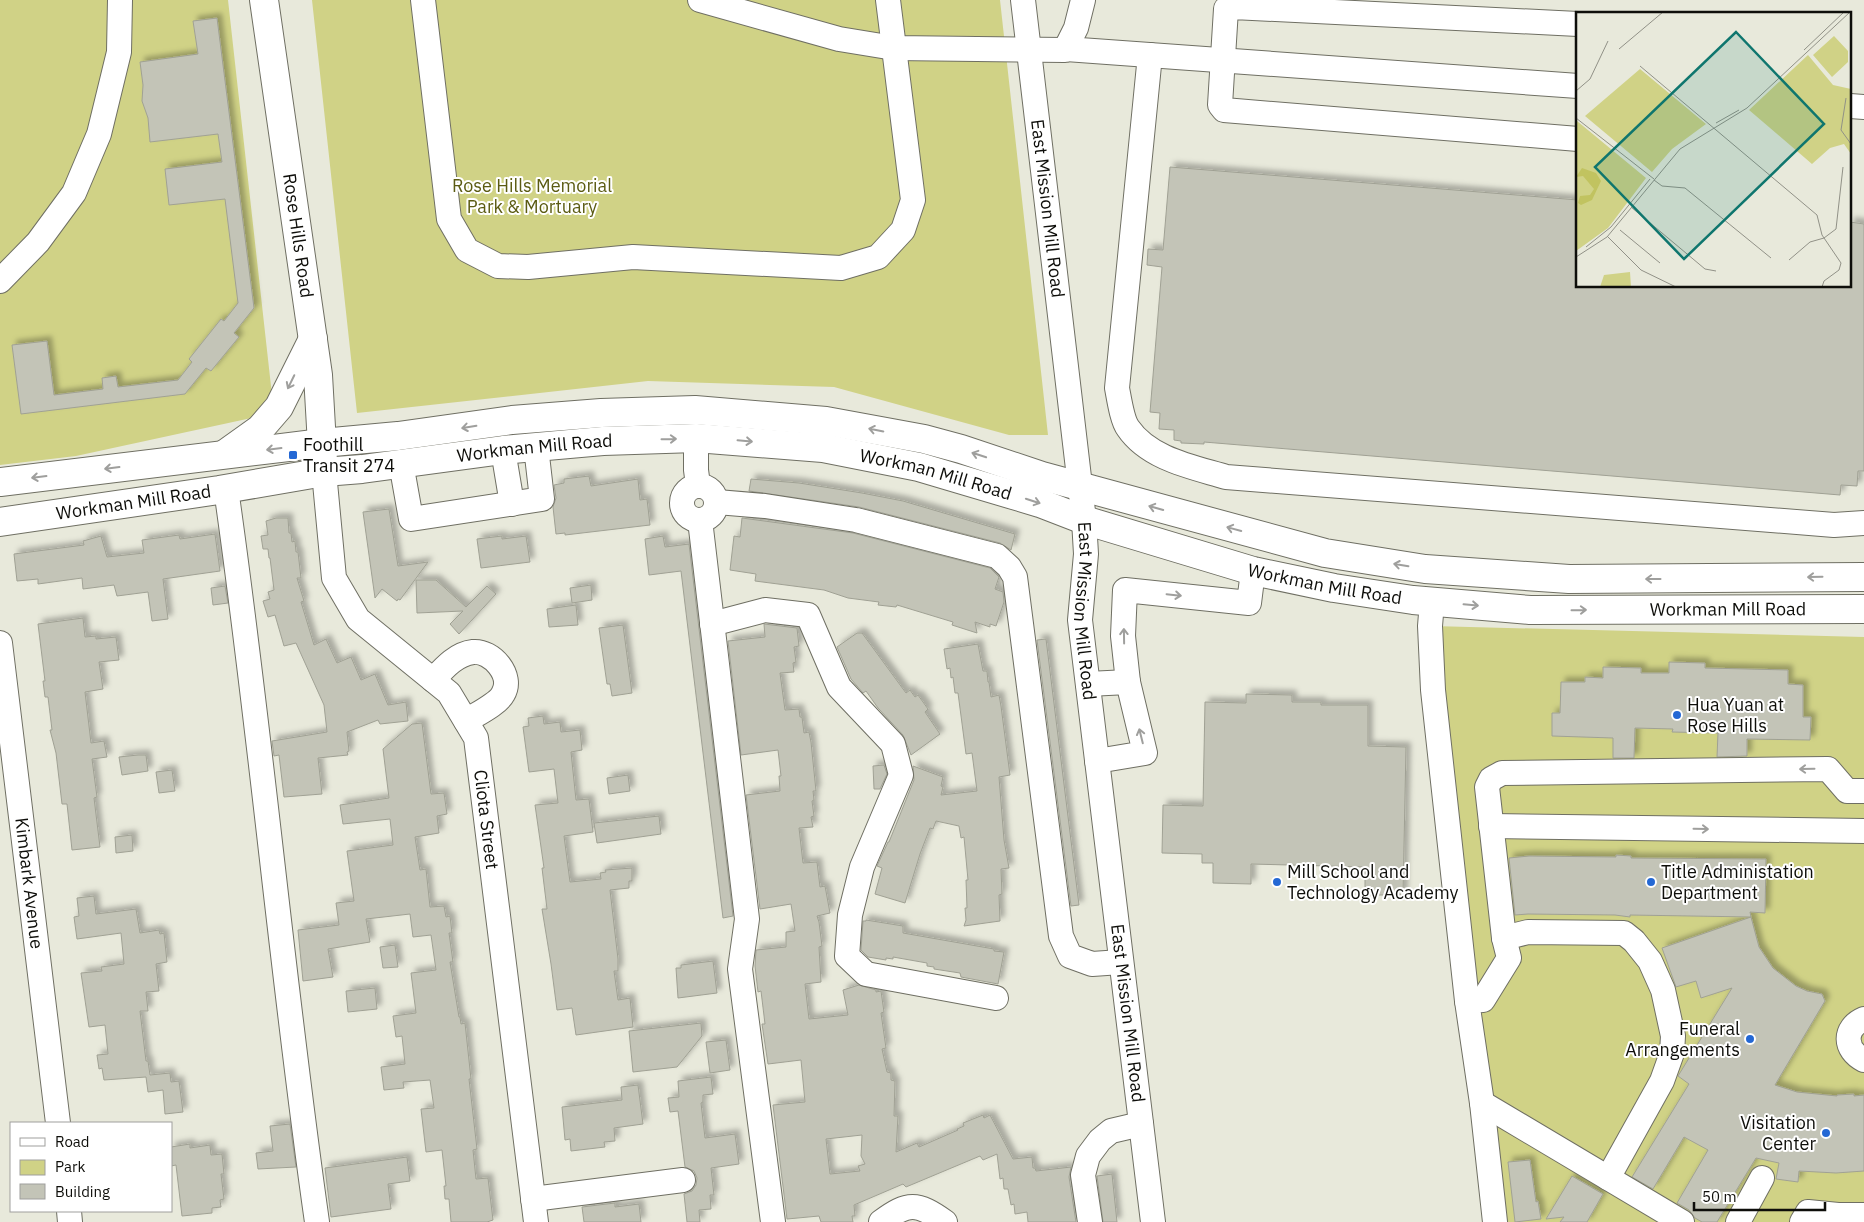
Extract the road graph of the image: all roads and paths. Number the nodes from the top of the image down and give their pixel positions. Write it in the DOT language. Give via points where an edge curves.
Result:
graph roads {
  1 [pos="120,0"];
  2 [pos="264,0"];
  3 [pos="423,0"];
  4 [pos="700,0"];
  5 [pos="888,0"];
  6 [pos="1023,0"];
  7 [pos="1083,0"];
  8 [pos="1576,24"];
  9 [pos="894,48"];
  10 [pos="1066,49"];
  11 [pos="1029,50"];
  12 [pos="1150,55"];
  13 [pos="1223,61"];
  14 [pos="1576,86"];
  15 [pos="1576,139"];
  16 [pos="0,281"];
  17 [pos="313,339"];
  18 [pos="695,410"];
  19 [pos="696,438"];
  20 [pos="322,443"];
  21 [pos="536,447"];
  22 [pos="503,450"];
  23 [pos="224,455"];
  24 [pos="401,464"];
  25 [pos="324,472"];
  26 [pos="697,478"];
  27 [pos="0,482"];
  28 [pos="1080,486"];
  29 [pos="226,489"];
  30 [pos="717,502"];
  31 [pos="512,504"];
  32 [pos="700,520"];
  33 [pos="1084,520"];
  34 [pos="0,522"];
  35 [pos="1864,523"];
  36 [pos="1252,571"];
  37 [pos="1864,577"];
  38 [pos="1569,579"];
  39 [pos="1422,601"];
  40 [pos="1864,609"];
  41 [pos="712,624"];
  42 [pos="0,643"];
  43 [pos="433,680"];
  44 [pos="1128,682"];
  45 [pos="1088,684"];
  46 [pos="466,721"];
  47 [pos="1097,761"];
  48 [pos="1864,791"];
  49 [pos="1492,826"];
  50 [pos="1864,831"];
  51 [pos="1504,938"];
  52 [pos="1121,962"];
  53 [pos="996,998"];
  54 [pos="1467,1001"];
  55 [pos="1864,1019"];
  56 [pos="1864,1060"];
  57 [pos="1482,1103"];
  58 [pos="58,1122"];
  59 [pos="1141,1124"];
  60 [pos="1608,1178"];
  61 [pos="1762,1178"];
  62 [pos="683,1180"];
  63 [pos="533,1199"];
  64 [pos="1864,1215"];
  65 [pos="317,1222"];
  66 [pos="536,1222"];
  67 [pos="773,1222"];
  68 [pos="881,1222"];
  69 [pos="945,1222"];
  70 [pos="1090,1222"];
  71 [pos="1153,1222"];
  72 [pos="1495,1222"];
  73 [pos="1682,1222"];
  74 [pos="1738,1222"];
  75 [pos="1802,1222"];
  1 -- 16 [label="street" via="119,52 98,134 74,193 38,242"];
  2 -- 17 [label="main road, Rose Hills Road"];
  3 -- 9 [label="street" via="449,218 467,250 498,266 528,267 633,257 841,268 878,257 903,230 913,200"];
  4 -- 9 [label="street" via="839,39"];
  5 -- 9 [label="street"];
  6 -- 11 [label="street, East Mission Mill Road"];
  7 -- 10 [label="street" via="1076,28"];
  8 -- 13 [label="street" via="1233,7 1226,9"];
  9 -- 11 [label="street"];
  10 -- 11 [label="street"];
  10 -- 12 [label="street"];
  11 -- 28 [label="street, East Mission Mill Road"];
  12 -- 13 [label="street"];
  12 -- 35 [label="street" via="1117,388 1127,427 1143,445 1171,459 1226,477 1834,525"];
  13 -- 14 [label="street"];
  13 -- 15 [label="street" via="1220,105 1224,110"];
  17 -- 20 [label="main road, Rose Hills Road"];
  17 -- 23 [label="main road, one-way" via="279,407 260,428"];
  18 -- 20 [label="main road, Workman Mill Road, one-way" via="537,418"];
  18 -- 21 [label="main road" via="676,417 559,426 541,434"];
  28 -- 18 [label="main road, Workman Mill Road, one-way" via="924,439 826,421"];
  21 -- 19 [label="main road, Workman Mill Road, one-way"];
  19 -- 26 [label="street"];
  19 -- 33 [label="main road, Workman Mill Road, one-way" via="823,448 919,466"];
  20 -- 23 [label="main road, Workman Mill Road, one-way"];
  20 -- 25 [label="main road, Rose Hills Road"];
  21 -- 22 [label="main road, Workman Mill Road"];
  21 -- 31 [label="street" via="542,499"];
  22 -- 24 [label="main road, Workman Mill Road"];
  22 -- 31 [label="street"];
  23 -- 27 [label="main road, Workman Mill Road, one-way"];
  24 -- 25 [label="main road, Workman Mill Road"];
  24 -- 31 [label="street" via="411,519"];
  25 -- 29 [label="main road, Workman Mill Road"];
  25 -- 43 [label="street, Cliota Street" via="334,578 358,619"];
  26 -- 30 [label="street" via="711,490"];
  26 -- 32 [label="street" via="682,496 681,503 687,516"];
  28 -- 33 [label="street, East Mission Mill Road"];
  38 -- 28 [label="main road, Workman Mill Road, one-way" via="1425,569 1325,553"];
  29 -- 34 [label="main road, Workman Mill Road"];
  29 -- 65 [label="street" via="243,603"];
  30 -- 32 [label="street" via="712,515"];
  30 -- 52 [label="street" via="856,520 998,556 1009,566 1015,577 1061,936 1070,956 1092,964"];
  32 -- 41 [label="street"];
  33 -- 36 [label="main road, Workman Mill Road"];
  33 -- 45 [label="street, East Mission Mill Road" via="1086,554 1080,620"];
  36 -- 39 [label="main road, Workman Mill Road"];
  44 -- 36 [label="street, one-way" via="1123,636 1126,590 1249,603"];
  37 -- 38 [label="main road, Workman Mill Road, one-way"];
  38 -- 39 [label="main road" via="1529,589 1430,584 1419,588"];
  39 -- 40 [label="main road, Workman Mill Road, one-way" via="1530,610"];
  39 -- 54 [label="street" via="1430,626 1433,690"];
  41 -- 53 [label="street" via="765,610 808,616 840,687 893,744 901,775 862,867 850,915 847,956 866,974"];
  41 -- 67 [label="street" via="747,919 740,970"];
  42 -- 58 [label="street, Kimbark Avenue"];
  43 -- 46 [label="street, Cliota Street" via="449,693"];
  43 -- 46 [label="street" via="450,662 474,652 489,654 496,661 506,683 503,695"];
  44 -- 45 [label="street"];
  47 -- 44 [label="street, one-way" via="1145,753"];
  45 -- 47 [label="street, East Mission Mill Road"];
  46 -- 63 [label="street, Cliota Street" via="476,738"];
  47 -- 52 [label="street, East Mission Mill Road"];
  48 -- 49 [label="street, one-way" via="1848,791 1828,769 1502,773 1491,779 1487,787"];
  49 -- 50 [label="street, one-way"];
  49 -- 51 [label="street"];
  51 -- 54 [label="street" via="1509,958 1483,1000"];
  51 -- 60 [label="street" via="1528,932 1624,933 1650,961 1663,990 1673,1036 1672,1053 1662,1081"];
  52 -- 59 [label="street, East Mission Mill Road"];
  54 -- 57 [label="street"];
  55 -- 56 [label="street" via="1852,1027 1848,1040 1853,1052"];
  57 -- 60 [label="street"];
  57 -- 72 [label="street"];
  59 -- 70 [label="street" via="1111,1131 1088,1156 1084,1175"];
  59 -- 71 [label="street, East Mission Mill Road"];
  60 -- 73 [label="street"];
  61 -- 74 [label="street"];
  62 -- 63 [label="street"];
  63 -- 66 [label="street, Cliota Street"];
  64 -- 75 [label="street" via="1808,1212"];
  68 -- 69 [label="street" via="906,1206 921,1208"];
}
